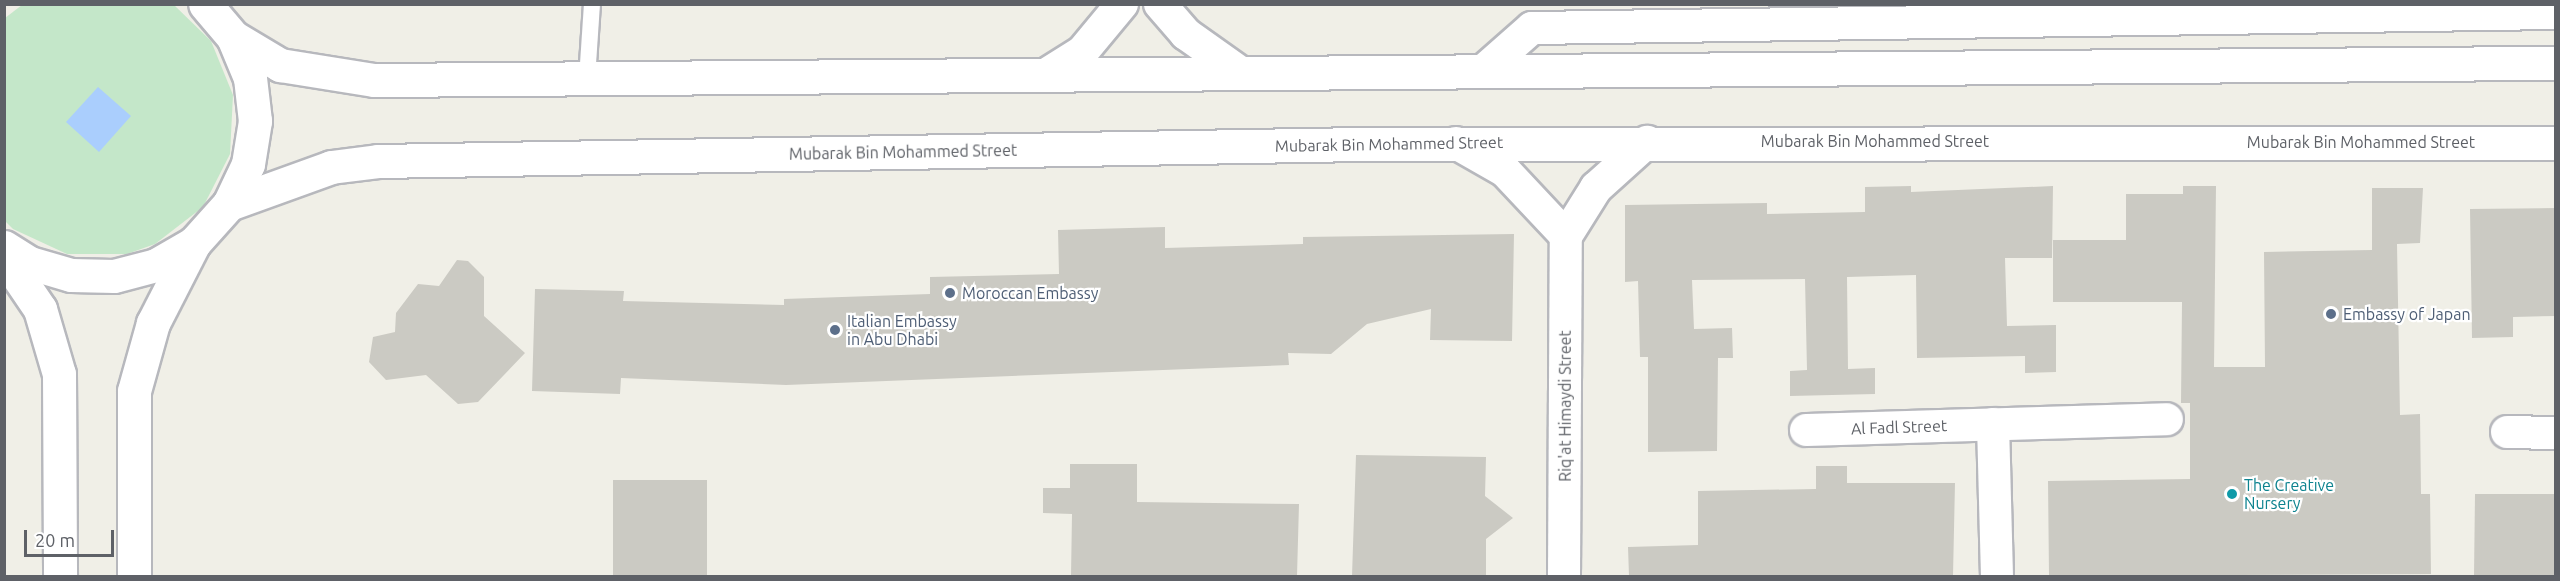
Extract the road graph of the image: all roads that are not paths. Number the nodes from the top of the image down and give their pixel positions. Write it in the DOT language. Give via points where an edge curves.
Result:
graph roads {
  1 [pos="205,4"];
  2 [pos="592,4"];
  3 [pos="1122,4"];
  4 [pos="1160,4"];
  5 [pos="2516,9"];
  6 [pos="2308,11"];
  7 [pos="1673,13"];
  8 [pos="1994,13"];
  9 [pos="2556,13"];
  10 [pos="233,37"];
  11 [pos="2556,63"];
  12 [pos="1238,71"];
  13 [pos="1484,71"];
  14 [pos="1050,72"];
  15 [pos="587,79"];
  16 [pos="1647,142"];
  17 [pos="1456,143"];
  18 [pos="2556,143"];
  19 [pos="230,204"];
  20 [pos="1566,236"];
  21 [pos="194,243"];
  22 [pos="4,247"];
  23 [pos="4,256"];
  24 [pos="2167,419"];
  25 [pos="1993,424"];
  26 [pos="1806,430"];
  27 [pos="2507,432"];
  28 [pos="2556,433"];
  29 [pos="60,576"];
  30 [pos="134,576"];
  31 [pos="1564,576"];
  32 [pos="1997,576"];
  1 -- 10 [label="main road"];
  2 -- 15 [label="lane"];
  3 -- 14 [label="street" via="1090,44"];
  4 -- 12 [label="street" via="1186,34"];
  5 -- 6 [label="street"];
  5 -- 9 [label="street"];
  6 -- 8 [label="street"];
  7 -- 8 [label="street"];
  7 -- 13 [label="street" via="1532,28"];
  10 -- 15 [label="main road" via="280,65 330,76"];
  10 -- 19 [label="main road" via="250,78 255,121 248,164"];
  11 -- 13 [label="main road"];
  12 -- 13 [label="main road"];
  12 -- 14 [label="main road"];
  14 -- 15 [label="main road"];
  16 -- 17 [label="main road, Mubarak Bin Mohammed Street"];
  16 -- 18 [label="main road, Mubarak Bin Mohammed Street"];
  16 -- 20 [label="street" via="1596,188"];
  17 -- 19 [label="main road, Mubarak Bin Mohammed Street" via="378,161 331,167"];
  17 -- 20 [label="street" via="1505,171"];
  19 -- 21 [label="main road"];
  20 -- 31 [label="street, Riq'at Himaydi Street"];
  21 -- 22 [label="main road" via="156,265 114,276 71,275 30,263"];
  21 -- 30 [label="main road" via="153,323 134,391"];
  23 -- 29 [label="main road" via="40,309 58,374"];
  24 -- 25 [label="street, Al Fadl Street"];
  25 -- 26 [label="street, Al Fadl Street"];
  25 -- 32 [label="street"];
  27 -- 28 [label="street"];
}
